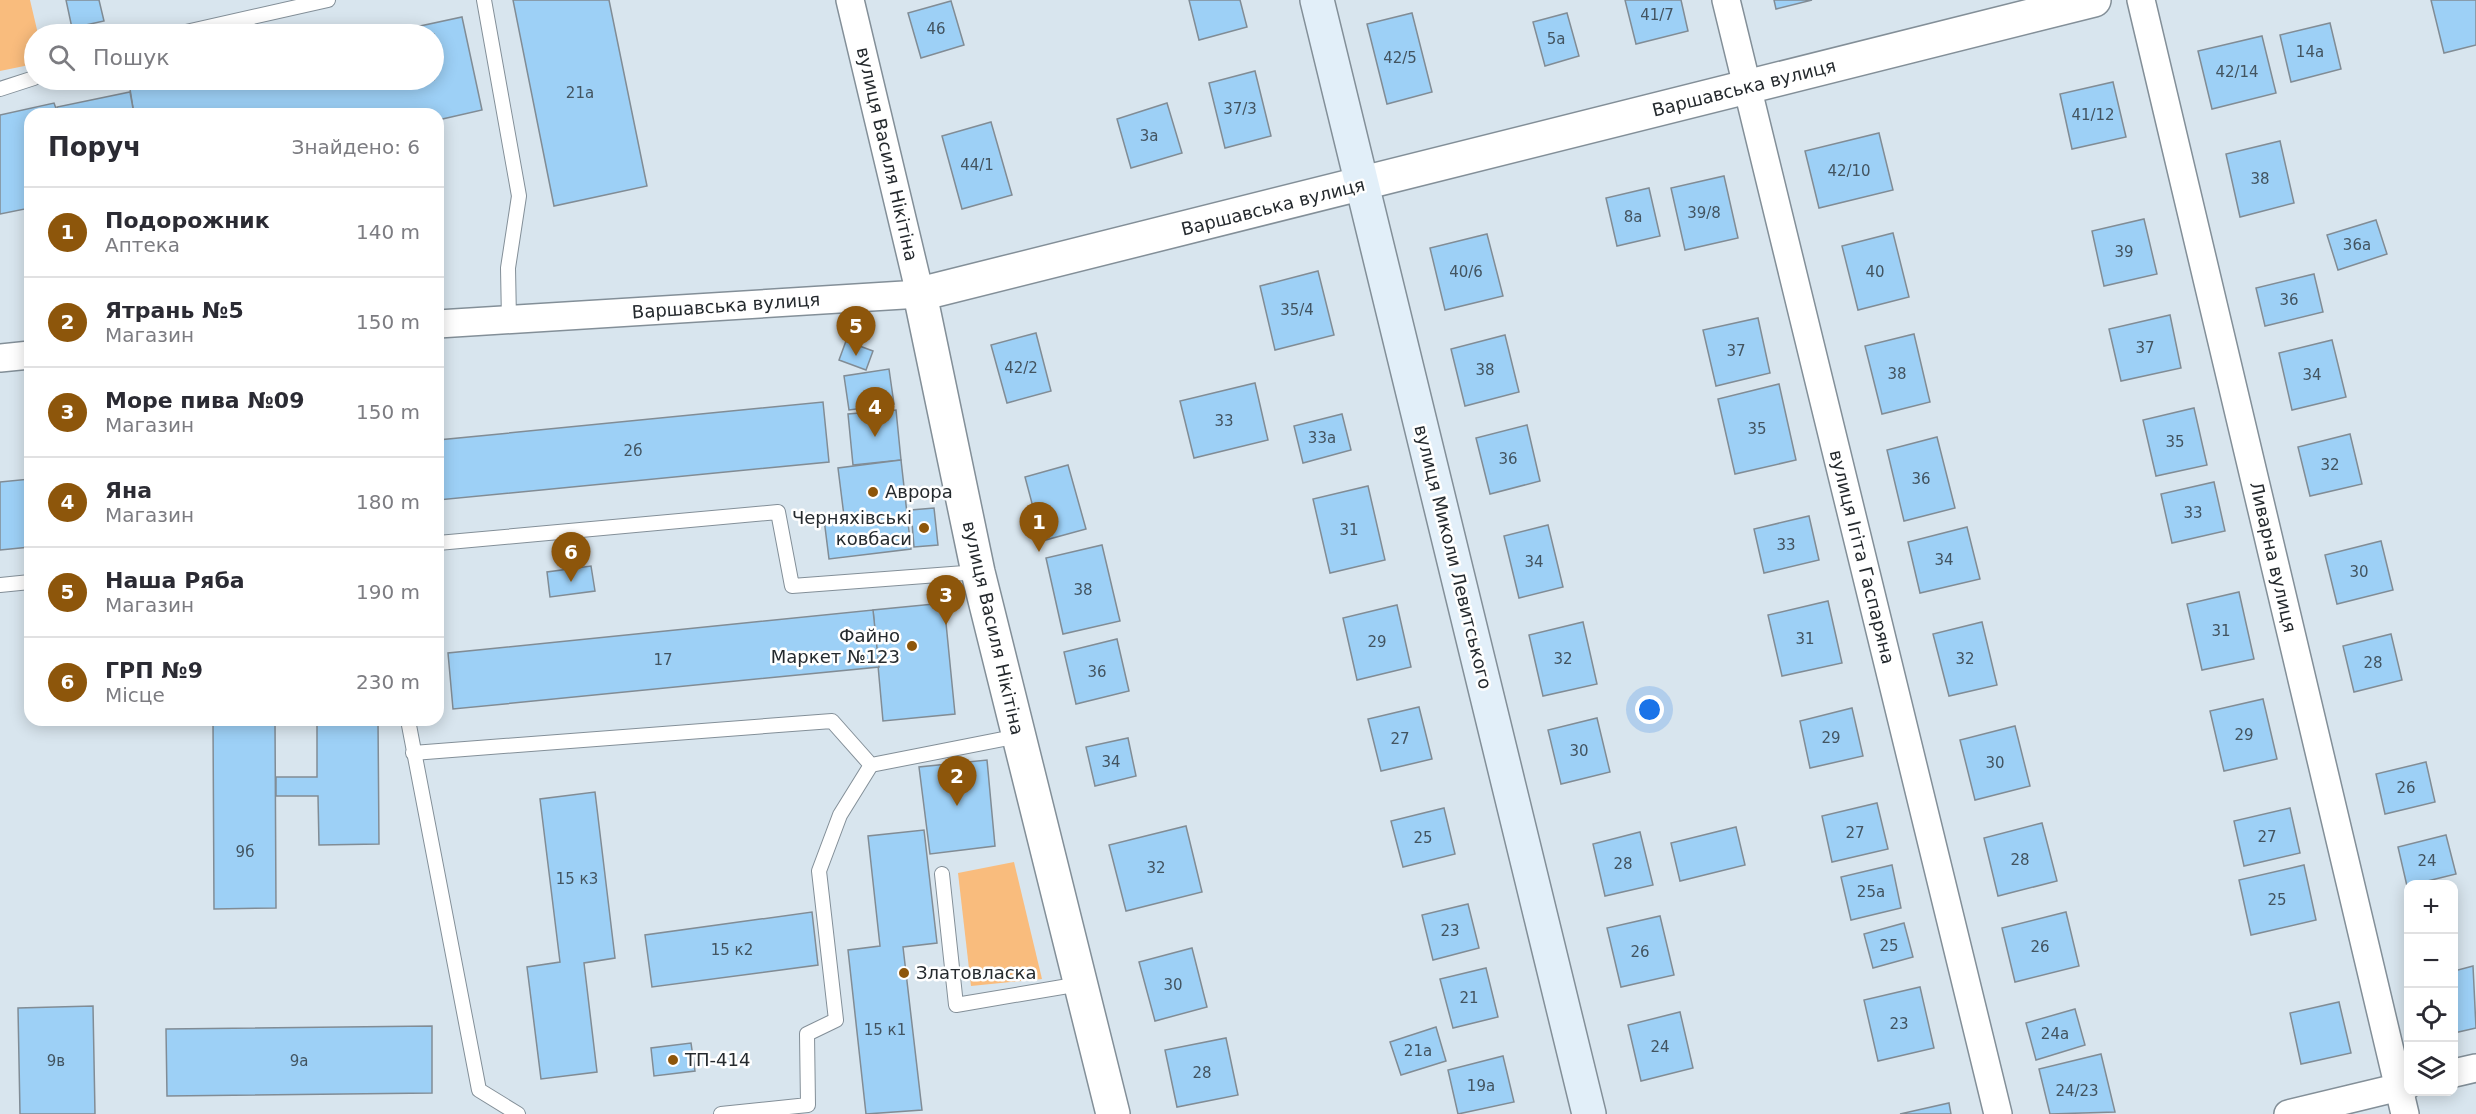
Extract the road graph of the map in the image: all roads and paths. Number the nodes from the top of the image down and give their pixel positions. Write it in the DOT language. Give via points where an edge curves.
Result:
graph roads {
  1 [pos="328,0"];
  2 [pos="484,0"];
  3 [pos="850,0"];
  4 [pos="1317,0"];
  5 [pos="1726,0"];
  6 [pos="2094,0"];
  7 [pos="2141,0"];
  8 [pos="268,7"];
  9 [pos="211,24"];
  10 [pos="24,81"];
  11 [pos="1747,87"];
  12 [pos="0,89"];
  13 [pos="1362,185"];
  14 [pos="920,294"];
  15 [pos="509,320"];
  16 [pos="444,324"];
  17 [pos="24,356"];
  18 [pos="0,358"];
  19 [pos="444,542"];
  20 [pos="978,572"];
  21 [pos="24,583"];
  22 [pos="0,585"];
  23 [pos="409,726"];
  24 [pos="1018,736"];
  25 [pos="413,753"];
  26 [pos="871,765"];
  27 [pos="942,874"];
  28 [pos="1080,984"];
  29 [pos="2476,1068"];
  30 [pos="2458,1072"];
  31 [pos="2403,1086"];
  32 [pos="808,1109"];
  33 [pos="518,1114"];
  34 [pos="721,1114"];
  35 [pos="1113,1114"];
  36 [pos="1589,1114"];
  37 [pos="1998,1114"];
  38 [pos="2288,1114"];
  39 [pos="2404,1114"];
  1 -- 8 [label="lane"];
  2 -- 15 [label="lane" via="519,196 507,268"];
  3 -- 14 [label="street, вулиця Василя Нікітіна"];
  4 -- 13 [label="main road, вулиця Миколи Левитського"];
  5 -- 11 [label="street, вулиця Ігіта Гаспаряна"];
  6 -- 11 [label="street, Варшавська вулиця"];
  7 -- 31 [label="street, Ливарна вулиця"];
  8 -- 9 [label="lane"];
  10 -- 12 [label="lane"];
  11 -- 13 [label="street, Варшавська вулиця"];
  11 -- 37 [label="street, вулиця Ігіта Гаспаряна"];
  13 -- 14 [label="street, Варшавська вулиця"];
  13 -- 36 [label="main road, вулиця Миколи Левитського"];
  14 -- 15 [label="street, Варшавська вулиця"];
  14 -- 20 [label="street, вулиця Василя Нікітіна"];
  15 -- 16 [label="street, Варшавська вулиця"];
  17 -- 18 [label="street"];
  19 -- 20 [label="lane" via="778,513 792,586"];
  20 -- 24 [label="street, вулиця Василя Нікітіна"];
  21 -- 22 [label="lane"];
  23 -- 25 [label="lane"];
  24 -- 26 [label="lane"];
  24 -- 28 [label="street, вулиця Василя Нікітіна"];
  25 -- 26 [label="lane" via="832,721"];
  25 -- 33 [label="lane" via="479,1090"];
  26 -- 32 [label="lane" via="840,815 819,871 836,1020 807,1034"];
  27 -- 28 [label="lane" via="956,1005"];
  28 -- 35 [label="street, вулиця Василя Нікітіна"];
  29 -- 30 [label="street"];
  31 -- 38 [label="street"];
  31 -- 39 [label="street, Ливарна вулиця"];
  32 -- 34 [label="lane"];
}
